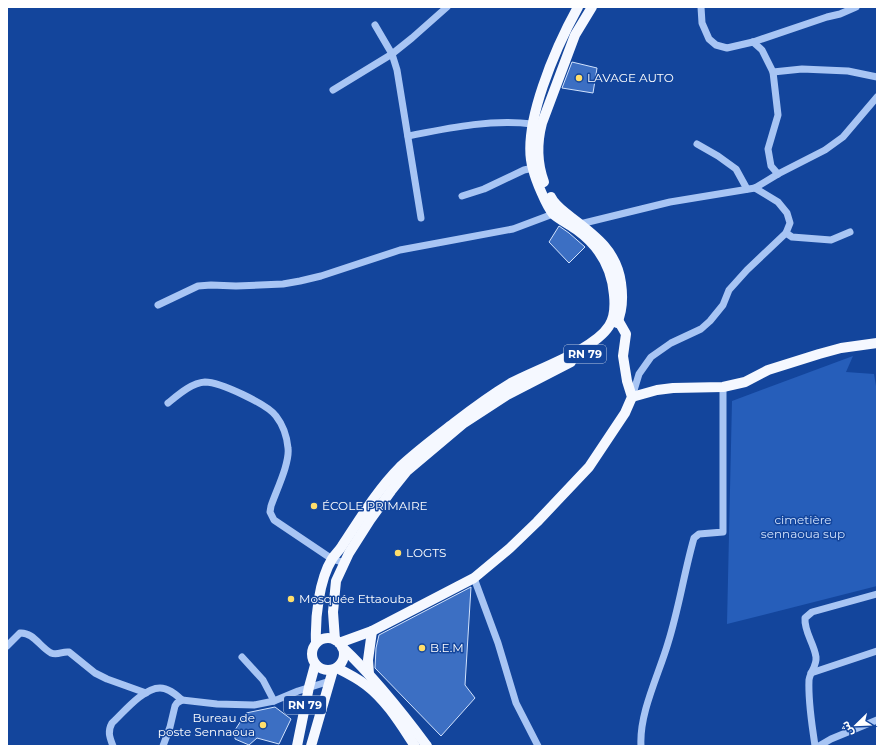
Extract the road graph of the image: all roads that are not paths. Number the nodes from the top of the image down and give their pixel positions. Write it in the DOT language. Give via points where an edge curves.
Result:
graph roads {
  1 [pos="447,7"];
  2 [pos="578,7"];
  3 [pos="592,7"];
  4 [pos="701,7"];
  5 [pos="856,7"];
  6 [pos="375,25"];
  7 [pos="754,42"];
  8 [pos="392,54"];
  9 [pos="773,72"];
  10 [pos="877,77"];
  11 [pos="333,90"];
  12 [pos="877,97"];
  13 [pos="532,124"];
  14 [pos="408,136"];
  15 [pos="697,144"];
  16 [pos="533,168"];
  17 [pos="778,174"];
  18 [pos="751,189"];
  19 [pos="462,196"];
  20 [pos="553,214"];
  21 [pos="421,218"];
  22 [pos="580,224"];
  23 [pos="850,232"];
  24 [pos="786,233"];
  25 [pos="158,305"];
  26 [pos="618,320"];
  27 [pos="877,343"];
  28 [pos="723,387"];
  29 [pos="632,397"];
  30 [pos="168,403"];
  31 [pos="332,559"];
  32 [pos="345,563"];
  33 [pos="474,578"];
  34 [pos="877,594"];
  35 [pos="372,631"];
  36 [pos="316,642"];
  37 [pos="339,643"];
  38 [pos="7,646"];
  39 [pos="877,651"];
  40 [pos="242,657"];
  41 [pos="315,665"];
  42 [pos="335,669"];
  43 [pos="811,673"];
  44 [pos="370,674"];
  45 [pos="330,681"];
  46 [pos="309,687"];
  47 [pos="146,693"];
  48 [pos="182,700"];
  49 [pos="274,701"];
  50 [pos="877,720"];
  51 [pos="113,746"];
  52 [pos="163,746"];
  53 [pos="297,746"];
  54 [pos="311,746"];
  55 [pos="415,746"];
  56 [pos="427,746"];
  57 [pos="538,746"];
  58 [pos="641,746"];
  59 [pos="815,746"];
  60 [pos="819,746"];
  1 -- 8 [label="street"];
  2 -- 13 [label="main road" via="555,54"];
  3 -- 22 [label="main road, RN 79" via="575,35 538,137 542,178 548,192 554,203"];
  4 -- 7 [label="street" via="702,23 709,38 716,45 727,48"];
  5 -- 7 [label="street"];
  6 -- 8 [label="street"];
  7 -- 9 [label="street" via="762,50"];
  8 -- 11 [label="street"];
  8 -- 14 [label="street"];
  9 -- 10 [label="street" via="802,69 848,71"];
  9 -- 17 [label="street" via="778,115 768,149 771,166"];
  12 -- 17 [label="street" via="843,137 825,150"];
  13 -- 14 [label="street" via="478,124"];
  13 -- 16 [label="main road" via="530,150"];
  14 -- 21 [label="street"];
  15 -- 18 [label="street" via="736,169"];
  16 -- 19 [label="street"];
  16 -- 20 [label="main road" via="542,195"];
  17 -- 18 [label="street"];
  18 -- 22 [label="street" via="670,202"];
  18 -- 24 [label="street" via="778,202 787,213 790,223"];
  20 -- 25 [label="street" via="513,229 400,250 300,281 283,284 198,286"];
  20 -- 31 [label="main road" via="595,246 606,261 615,304 614,316 609,326 598,338 576,352 510,384 478,404 426,445 400,468 378,493"];
  22 -- 26 [label="main road, RN 79" via="613,256 620,273 623,305"];
  23 -- 24 [label="street" via="831,240 792,237"];
  24 -- 29 [label="street" via="729,290 723,305 710,321 701,329 671,343 651,357 639,374"];
  26 -- 29 [label="main road" via="626,334 624,356"];
  26 -- 32 [label="main road, RN 79" via="611,335 600,344 507,395 464,423 407,471 370,520"];
  27 -- 28 [label="main road" via="819,354 768,370 745,382"];
  28 -- 29 [label="main road" via="673,388"];
  28 -- 58 [label="street" via="723,532 698,534 694,538 669,642 642,725"];
  29 -- 33 [label="main road" via="625,413 589,467 532,527"];
  30 -- 31 [label="street" via="190,387 206,382 223,386 259,402 276,416 287,440 288,457 270,512 272,517 291,532"];
  31 -- 32 [label="street"];
  31 -- 36 [label="main road" via="316,614"];
  32 -- 37 [label="main road, RN 79" via="336,581 334,597 333,612"];
  33 -- 35 [label="main road"];
  33 -- 57 [label="street" via="498,643 516,703"];
  34 -- 43 [label="street" via="808,614 804,622 816,657 816,664"];
  35 -- 37 [label="main road"];
  35 -- 44 [label="main road" via="368,655"];
  36 -- 37 [label="main road" via="325,638"];
  36 -- 41 [label="main road" via="311,651"];
  37 -- 42 [label="main road" via="344,656"];
  37 -- 44 [label="main road"];
  38 -- 47 [label="street" via="20,633 25,632 51,653 56,655 69,652 95,674"];
  39 -- 43 [label="street"];
  40 -- 49 [label="street" via="263,680"];
  41 -- 42 [label="main road" via="325,670"];
  41 -- 46 [label="main road, RN 79"];
  42 -- 45 [label="main road, RN 79"];
  42 -- 55 [label="main road" via="372,690"];
  43 -- 59 [label="street" via="809,700"];
  44 -- 56 [label="main road"];
  45 -- 46 [label="street"];
  45 -- 54 [label="main road, RN 79"];
  46 -- 49 [label="street"];
  46 -- 53 [label="main road, RN 79"];
  47 -- 48 [label="street" via="160,688 174,693"];
  47 -- 51 [label="street" via="112,723 109,734"];
  48 -- 49 [label="street" via="254,705"];
  48 -- 52 [label="street" via="174,706"];
  50 -- 60 [label="street"];
}
